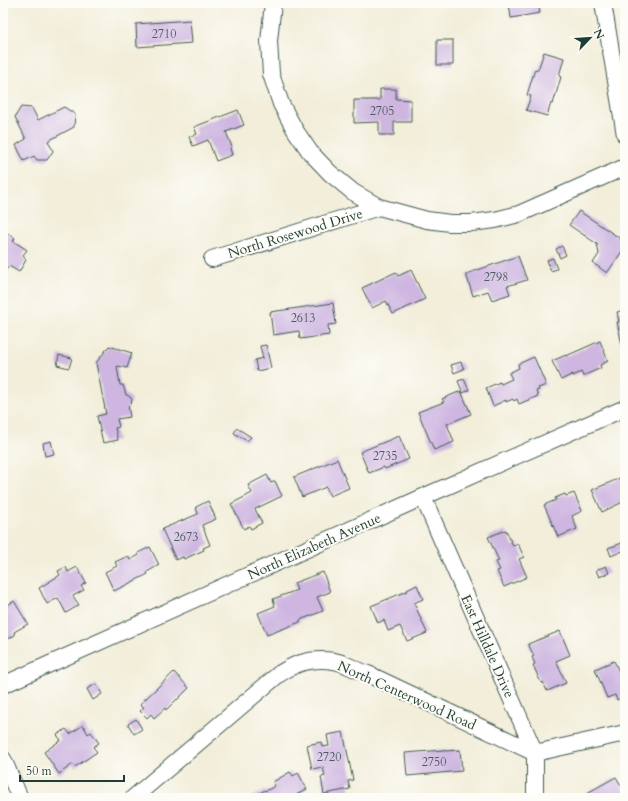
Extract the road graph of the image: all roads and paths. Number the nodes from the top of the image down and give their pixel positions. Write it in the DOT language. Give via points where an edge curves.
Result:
graph roads {
  1 [pos="273,3"];
  2 [pos="604,3"];
  3 [pos="625,135"];
  4 [pos="625,167"];
  5 [pos="379,207"];
  6 [pos="212,259"];
  7 [pos="625,408"];
  8 [pos="422,497"];
  9 [pos="3,685"];
  10 [pos="625,733"];
  11 [pos="535,753"];
  12 [pos="3,759"];
  13 [pos="20,798"];
  14 [pos="133,798"];
  15 [pos="535,798"];
  1 -- 5 [label="street" via="269,40 271,74 281,104 310,152 330,174 353,192"];
  2 -- 3 [label="street"];
  4 -- 5 [label="street" via="519,214 495,220 450,223 427,220"];
  5 -- 6 [label="street, North Rosewood Drive"];
  7 -- 8 [label="street, North Elizabeth Avenue"];
  8 -- 9 [label="street, North Elizabeth Avenue"];
  8 -- 11 [label="street, East Hilldale Drive"];
  10 -- 11 [label="street"];
  11 -- 14 [label="street, North Centerwood Road" via="340,663 312,661 290,667 279,674"];
  11 -- 15 [label="street, East Hilldale Drive"];
  12 -- 13 [label="street"];
}
